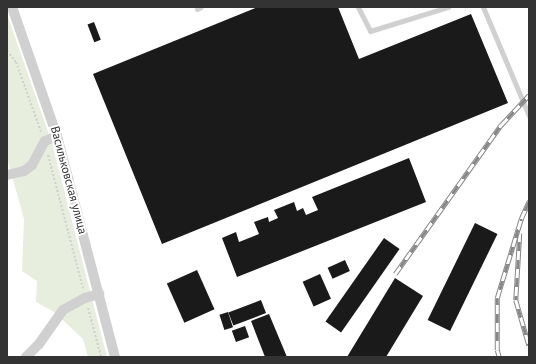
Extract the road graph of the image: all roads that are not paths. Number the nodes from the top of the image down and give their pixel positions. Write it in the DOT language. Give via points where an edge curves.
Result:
graph roads {
  1 [pos="12,7"];
  2 [pos="358,7"];
  3 [pos="448,7"];
  4 [pos="483,7"];
  5 [pos="529,116"];
  6 [pos="57,136"];
  7 [pos="7,175"];
  8 [pos="99,294"];
  9 [pos="26,357"];
  10 [pos="115,357"];
  1 -- 6 [label="street, Васильковская улица"];
  2 -- 3 [label="lane" via="370,31"];
  4 -- 5 [label="lane"];
  6 -- 7 [label="street" via="45,141 32,165 24,171"];
  6 -- 8 [label="street, Васильковская улица"];
  8 -- 9 [label="street" via="85,298 63,310 39,344"];
  8 -- 10 [label="street, Васильковская улица"];
}
